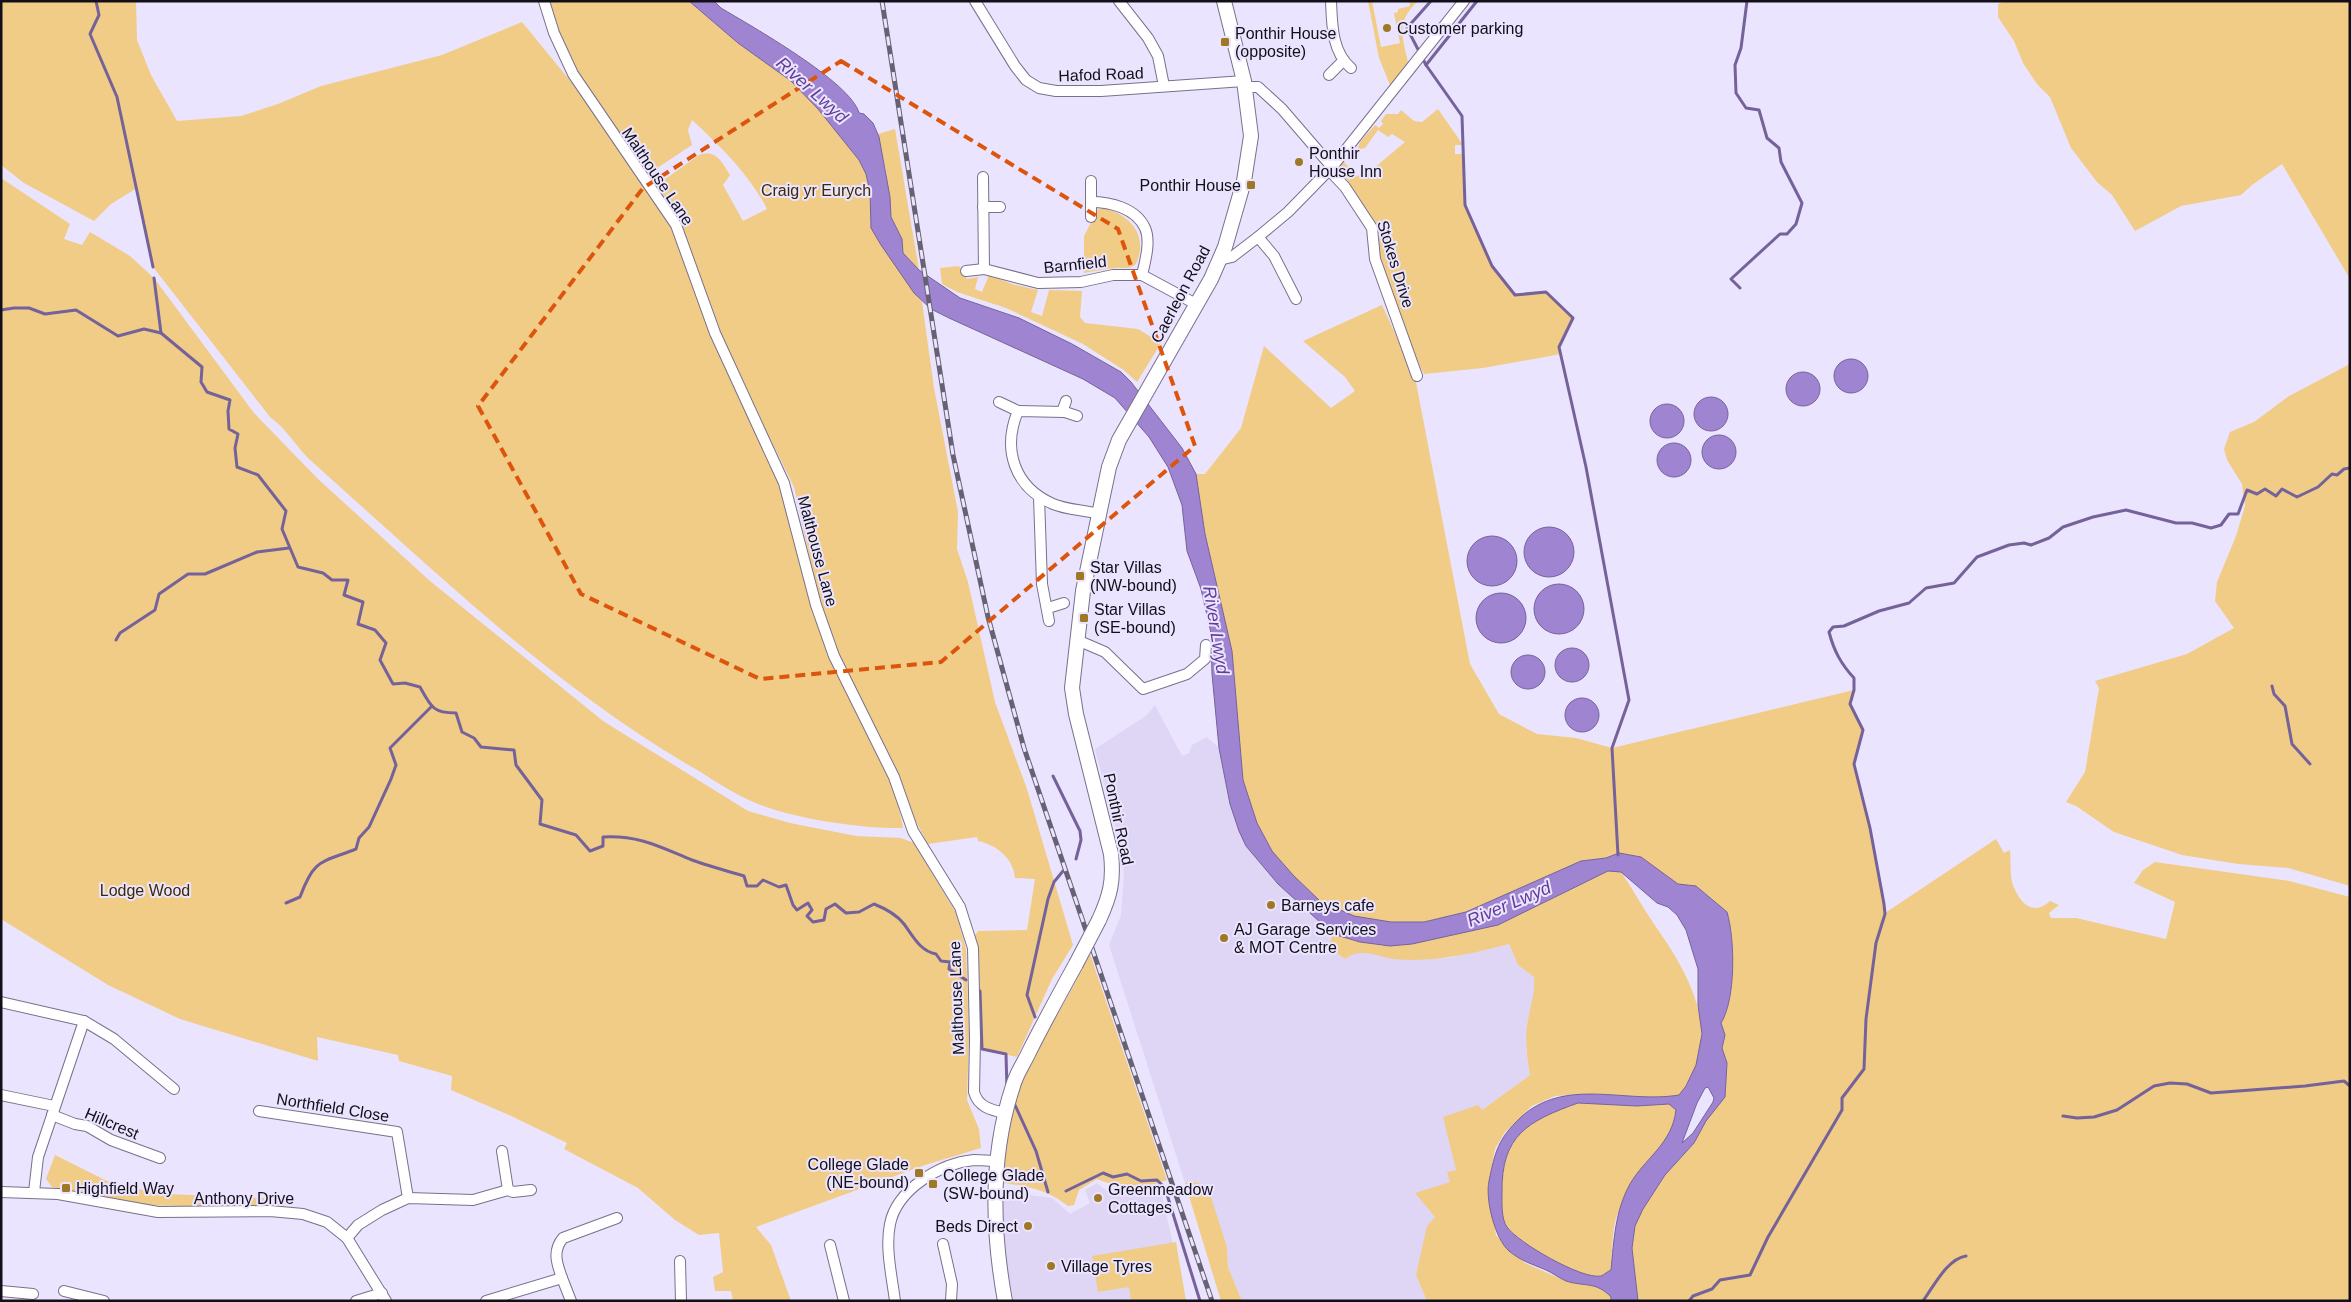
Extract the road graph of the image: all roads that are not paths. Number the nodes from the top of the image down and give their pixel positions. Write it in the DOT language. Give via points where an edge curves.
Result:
graph roads {
  1 [pos="544,1"];
  2 [pos="975,1"];
  3 [pos="1119,1"];
  4 [pos="1224,1"];
  5 [pos="1331,1"];
  6 [pos="1464,1"];
  7 [pos="1329,75"];
  8 [pos="1244,84"];
  9 [pos="1164,86"];
  10 [pos="1330,169"];
  11 [pos="983,177"];
  12 [pos="1091,181"];
  13 [pos="1091,202"];
  14 [pos="983,207"];
  15 [pos="1000,207"];
  16 [pos="1091,217"];
  17 [pos="1258,237"];
  18 [pos="1219,260"];
  19 [pos="984,269"];
  20 [pos="966,271"];
  21 [pos="1142,275"];
  22 [pos="1296,299"];
  23 [pos="1196,304"];
  24 [pos="1417,376"];
  25 [pos="1066,401"];
  26 [pos="999,402"];
  27 [pos="1018,410"];
  28 [pos="1062,412"];
  29 [pos="1077,416"];
  30 [pos="1131,420"];
  31 [pos="1040,497"];
  32 [pos="1099,514"];
  33 [pos="1064,603"];
  34 [pos="1048,608"];
  35 [pos="1049,621"];
  36 [pos="1077,640"];
  37 [pos="1206,645"];
  38 [pos="1,1002"];
  39 [pos="84,1021"];
  40 [pos="174,1088"];
  41 [pos="1,1095"];
  42 [pos="53,1111"];
  43 [pos="259,1111"];
  44 [pos="1005,1113"];
  45 [pos="502,1151"];
  46 [pos="160,1158"];
  47 [pos="998,1161"];
  48 [pos="508,1190"];
  49 [pos="531,1190"];
  50 [pos="1,1192"];
  51 [pos="34,1192"];
  52 [pos="408,1198"];
  53 [pos="617,1218"];
  54 [pos="347,1238"];
  55 [pos="943,1244"];
  56 [pos="830,1245"];
  57 [pos="680,1261"];
  58 [pos="562,1278"];
  59 [pos="1,1291"];
  60 [pos="64,1291"];
  61 [pos="33,1294"];
  62 [pos="384,1297"];
  63 [pos="104,1301"];
  64 [pos="356,1301"];
  65 [pos="486,1301"];
  66 [pos="570,1301"];
  67 [pos="681,1301"];
  68 [pos="844,1301"];
  69 [pos="896,1301"];
  70 [pos="951,1301"];
  71 [pos="1005,1301"];
  1 -- 44 [label="street, Malthouse Lane" via="554,33 573,74 676,225 715,332 775,458 816,605 834,656 887,761 913,831 960,907 968,929 973,948 974,1092 976,1099 988,1110"];
  2 -- 9 [label="street, Hafod Road" via="1015,66 1026,80 1039,88 1101,91"];
  3 -- 9 [label="street" via="1158,56"];
  4 -- 8 [label="main road, Caerleon Road"];
  5 -- 7 [label="street" via="1332,27 1347,65"];
  6 -- 10 [label="street"];
  8 -- 9 [label="street, Hafod Road"];
  8 -- 10 [label="street, Stokes Drive" via="1258,87 1282,109"];
  8 -- 18 [label="main road, Caerleon Road" via="1251,136 1248,160"];
  10 -- 17 [label="street"];
  10 -- 24 [label="street, Stokes Drive" via="1372,228 1375,259"];
  11 -- 14 [label="street"];
  12 -- 13 [label="street"];
  13 -- 16 [label="street"];
  13 -- 21 [label="street" via="1109,202 1125,209 1145,228 1147,242"];
  14 -- 15 [label="street"];
  14 -- 19 [label="street"];
  17 -- 18 [label="street" via="1232,257"];
  17 -- 22 [label="street" via="1274,256"];
  18 -- 23 [label="main road, Caerleon Road"];
  19 -- 20 [label="street, Barnfield"];
  19 -- 21 [label="street, Barnfield" via="1038,283"];
  21 -- 23 [label="street, Barnfield"];
  23 -- 30 [label="main road, Caerleon Road"];
  25 -- 28 [label="street"];
  26 -- 27 [label="street"];
  27 -- 28 [label="street"];
  27 -- 31 [label="street" via="1010,430 1014,464 1024,482"];
  28 -- 29 [label="street"];
  30 -- 32 [label="main road, Ponthir Road" via="1109,467"];
  31 -- 32 [label="street" via="1055,505"];
  31 -- 34 [label="street" via="1042,584"];
  32 -- 36 [label="main road, Ponthir Road" via="1083,591"];
  33 -- 34 [label="street"];
  34 -- 35 [label="street"];
  36 -- 37 [label="street" via="1105,652 1143,689 1188,674 1206,659"];
  36 -- 44 [label="main road, Ponthir Road, bridge" via="1073,697 1112,854 1113,876 1108,900 1099,920 1013,1084"];
  38 -- 39 [label="street"];
  39 -- 40 [label="street" via="114,1039"];
  39 -- 42 [label="street"];
  41 -- 42 [label="street, Hillcrest"];
  42 -- 46 [label="street, Hillcrest" via="111,1140"];
  42 -- 51 [label="street" via="38,1157"];
  43 -- 52 [label="street, Northfield Close" via="397,1132"];
  44 -- 47 [label="main road, Ponthir Road"];
  45 -- 48 [label="street"];
  47 -- 69 [label="street" via="973,1160 944,1170 915,1184 902,1198 890,1225"];
  47 -- 71 [label="main road, Ponthir Road" via="995,1223"];
  48 -- 49 [label="street"];
  48 -- 52 [label="street" via="473,1200"];
  50 -- 51 [label="street, Anthony Drive"];
  51 -- 54 [label="street, Anthony Drive" via="158,1212 270,1211 303,1214 327,1222"];
  52 -- 54 [label="street" via="358,1225"];
  53 -- 58 [label="street" via="563,1238 556,1253"];
  54 -- 62 [label="street, Anthony Drive"];
  55 -- 70 [label="street" via="952,1284"];
  56 -- 68 [label="street"];
  57 -- 67 [label="street"];
  58 -- 65 [label="street"];
  58 -- 66 [label="street"];
  59 -- 61 [label="street"];
  60 -- 63 [label="street"];
  62 -- 64 [label="street"];
}
